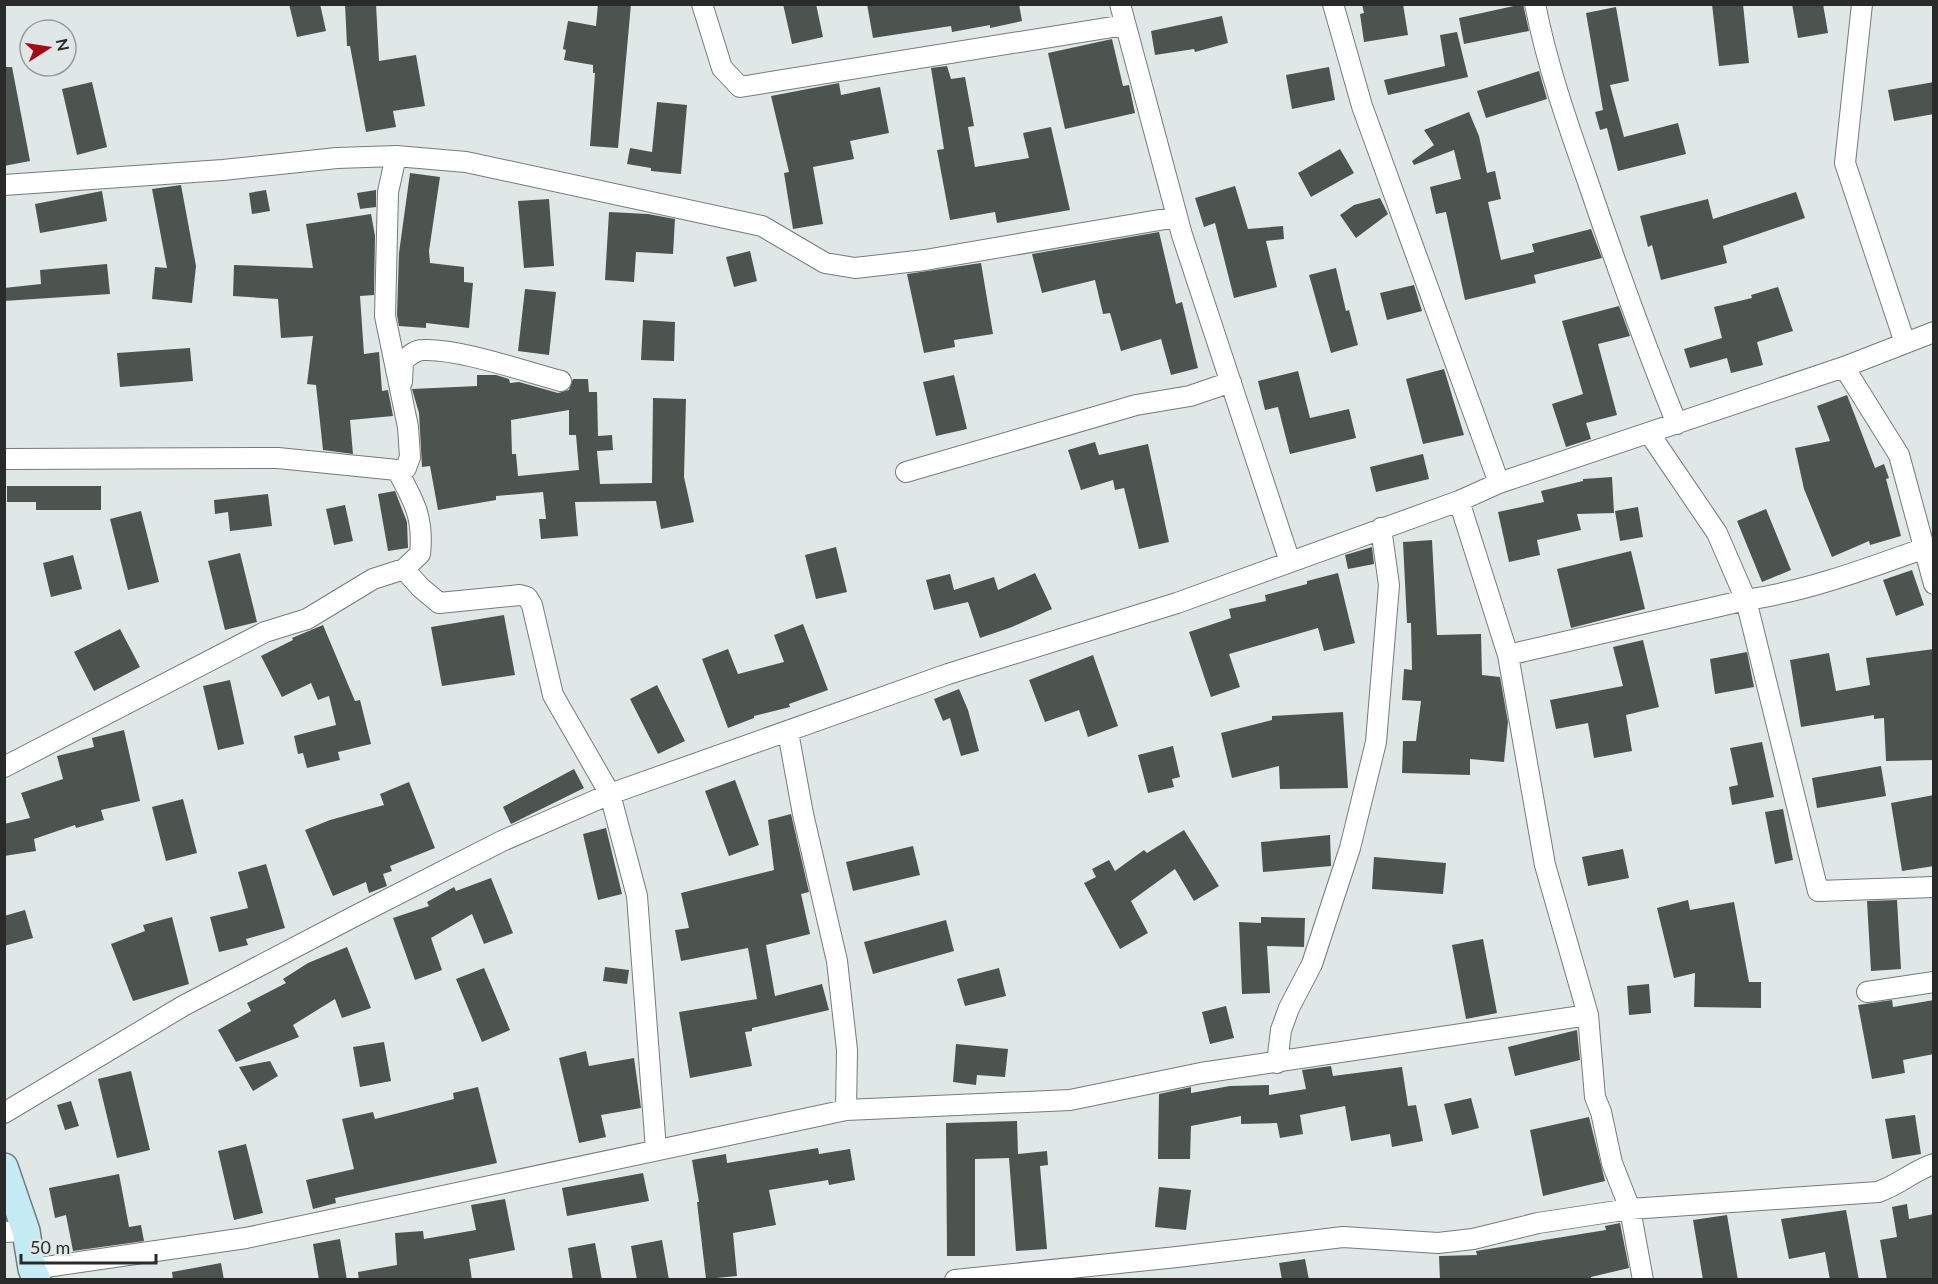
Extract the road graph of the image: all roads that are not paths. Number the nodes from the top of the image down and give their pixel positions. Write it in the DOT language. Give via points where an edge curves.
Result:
graph roads {
  1 [pos="702,4"];
  2 [pos="1120,4"];
  3 [pos="1333,4"];
  4 [pos="1535,4"];
  5 [pos="1862,4"];
  6 [pos="1125,25"];
  7 [pos="396,156"];
  8 [pos="4,185"];
  9 [pos="1177,217"];
  10 [pos="1934,332"];
  11 [pos="1905,343"];
  12 [pos="1845,367"];
  13 [pos="561,381"];
  14 [pos="1231,382"];
  15 [pos="402,393"];
  16 [pos="1677,424"];
  17 [pos="1649,433"];
  18 [pos="4,459"];
  19 [pos="397,470"];
  20 [pos="906,472"];
  21 [pos="1499,483"];
  22 [pos="1459,501"];
  23 [pos="1381,528"];
  24 [pos="1924,548"];
  25 [pos="1290,562"];
  26 [pos="404,569"];
  27 [pos="1934,584"];
  28 [pos="1746,600"];
  29 [pos="1508,655"];
  30 [pos="788,732"];
  31 [pos="4,767"];
  32 [pos="610,794"];
  33 [pos="1934,886"];
  34 [pos="1934,982"];
  35 [pos="1867,992"];
  36 [pos="1588,1016"];
  37 [pos="1277,1063"];
  38 [pos="846,1110"];
  39 [pos="4,1113"];
  40 [pos="656,1150"];
  41 [pos="1934,1164"];
  42 [pos="4,1167"];
  43 [pos="1630,1209"];
  44 [pos="15,1231"];
  45 [pos="35,1274"];
  46 [pos="955,1280"];
  47 [pos="1643,1280"];
  1 -- 6 [label="street" via="722,69 740,87"];
  2 -- 6 [label="street"];
  3 -- 21 [label="street" via="1362,106"];
  4 -- 16 [label="street" via="1543,46 1567,120"];
  5 -- 11 [label="street" via="1845,163"];
  6 -- 9 [label="street"];
  7 -- 8 [label="street"];
  7 -- 9 [label="street" via="466,162 762,226 825,263 855,268 925,260"];
  7 -- 15 [label="street" via="388,192 385,316"];
  9 -- 14 [label="street"];
  10 -- 11 [label="street"];
  11 -- 12 [label="street"];
  12 -- 16 [label="street"];
  12 -- 24 [label="street" via="1899,455"];
  13 -- 15 [label="street" via="424,350 414,352 404,361"];
  14 -- 20 [label="street" via="1190,396 1136,405"];
  14 -- 25 [label="street"];
  15 -- 19 [label="street" via="410,457 406,468"];
  16 -- 17 [label="street"];
  17 -- 21 [label="street"];
  17 -- 28 [label="street" via="1717,533"];
  18 -- 19 [label="street" via="278,458"];
  19 -- 26 [label="street" via="417,507 422,533 420,554"];
  21 -- 22 [label="street"];
  22 -- 23 [label="street"];
  22 -- 29 [label="street"];
  23 -- 25 [label="street"];
  23 -- 37 [label="street" via="1389,585 1376,742 1350,848 1312,964 1281,1030"];
  24 -- 27 [label="street"];
  24 -- 28 [label="street" via="1783,594"];
  25 -- 30 [label="street" via="1177,603 948,674"];
  26 -- 31 [label="street" via="373,579 307,618 265,632"];
  26 -- 32 [label="street" via="439,603 527,597 553,695"];
  28 -- 29 [label="street"];
  28 -- 33 [label="street" via="1818,891"];
  29 -- 36 [label="street" via="1545,866"];
  30 -- 32 [label="street"];
  30 -- 38 [label="street" via="837,961 848,1050"];
  32 -- 39 [label="street" via="502,841 333,927 183,1006"];
  32 -- 40 [label="street" via="637,896"];
  34 -- 35 [label="street"];
  36 -- 37 [label="street"];
  36 -- 43 [label="street" via="1595,1097 1612,1163"];
  37 -- 38 [label="street" via="1070,1101"];
  38 -- 40 [label="street"];
  40 -- 45 [label="street" via="246,1238"];
  41 -- 43 [label="street" via="1917,1170 1900,1185 1878,1192"];
  42 -- 44 [label="street"];
  43 -- 46 [label="street" via="1538,1222 1473,1239 1438,1243 1343,1237"];
  43 -- 47 [label="street"];
  44 -- 45 [label="street"];
}
